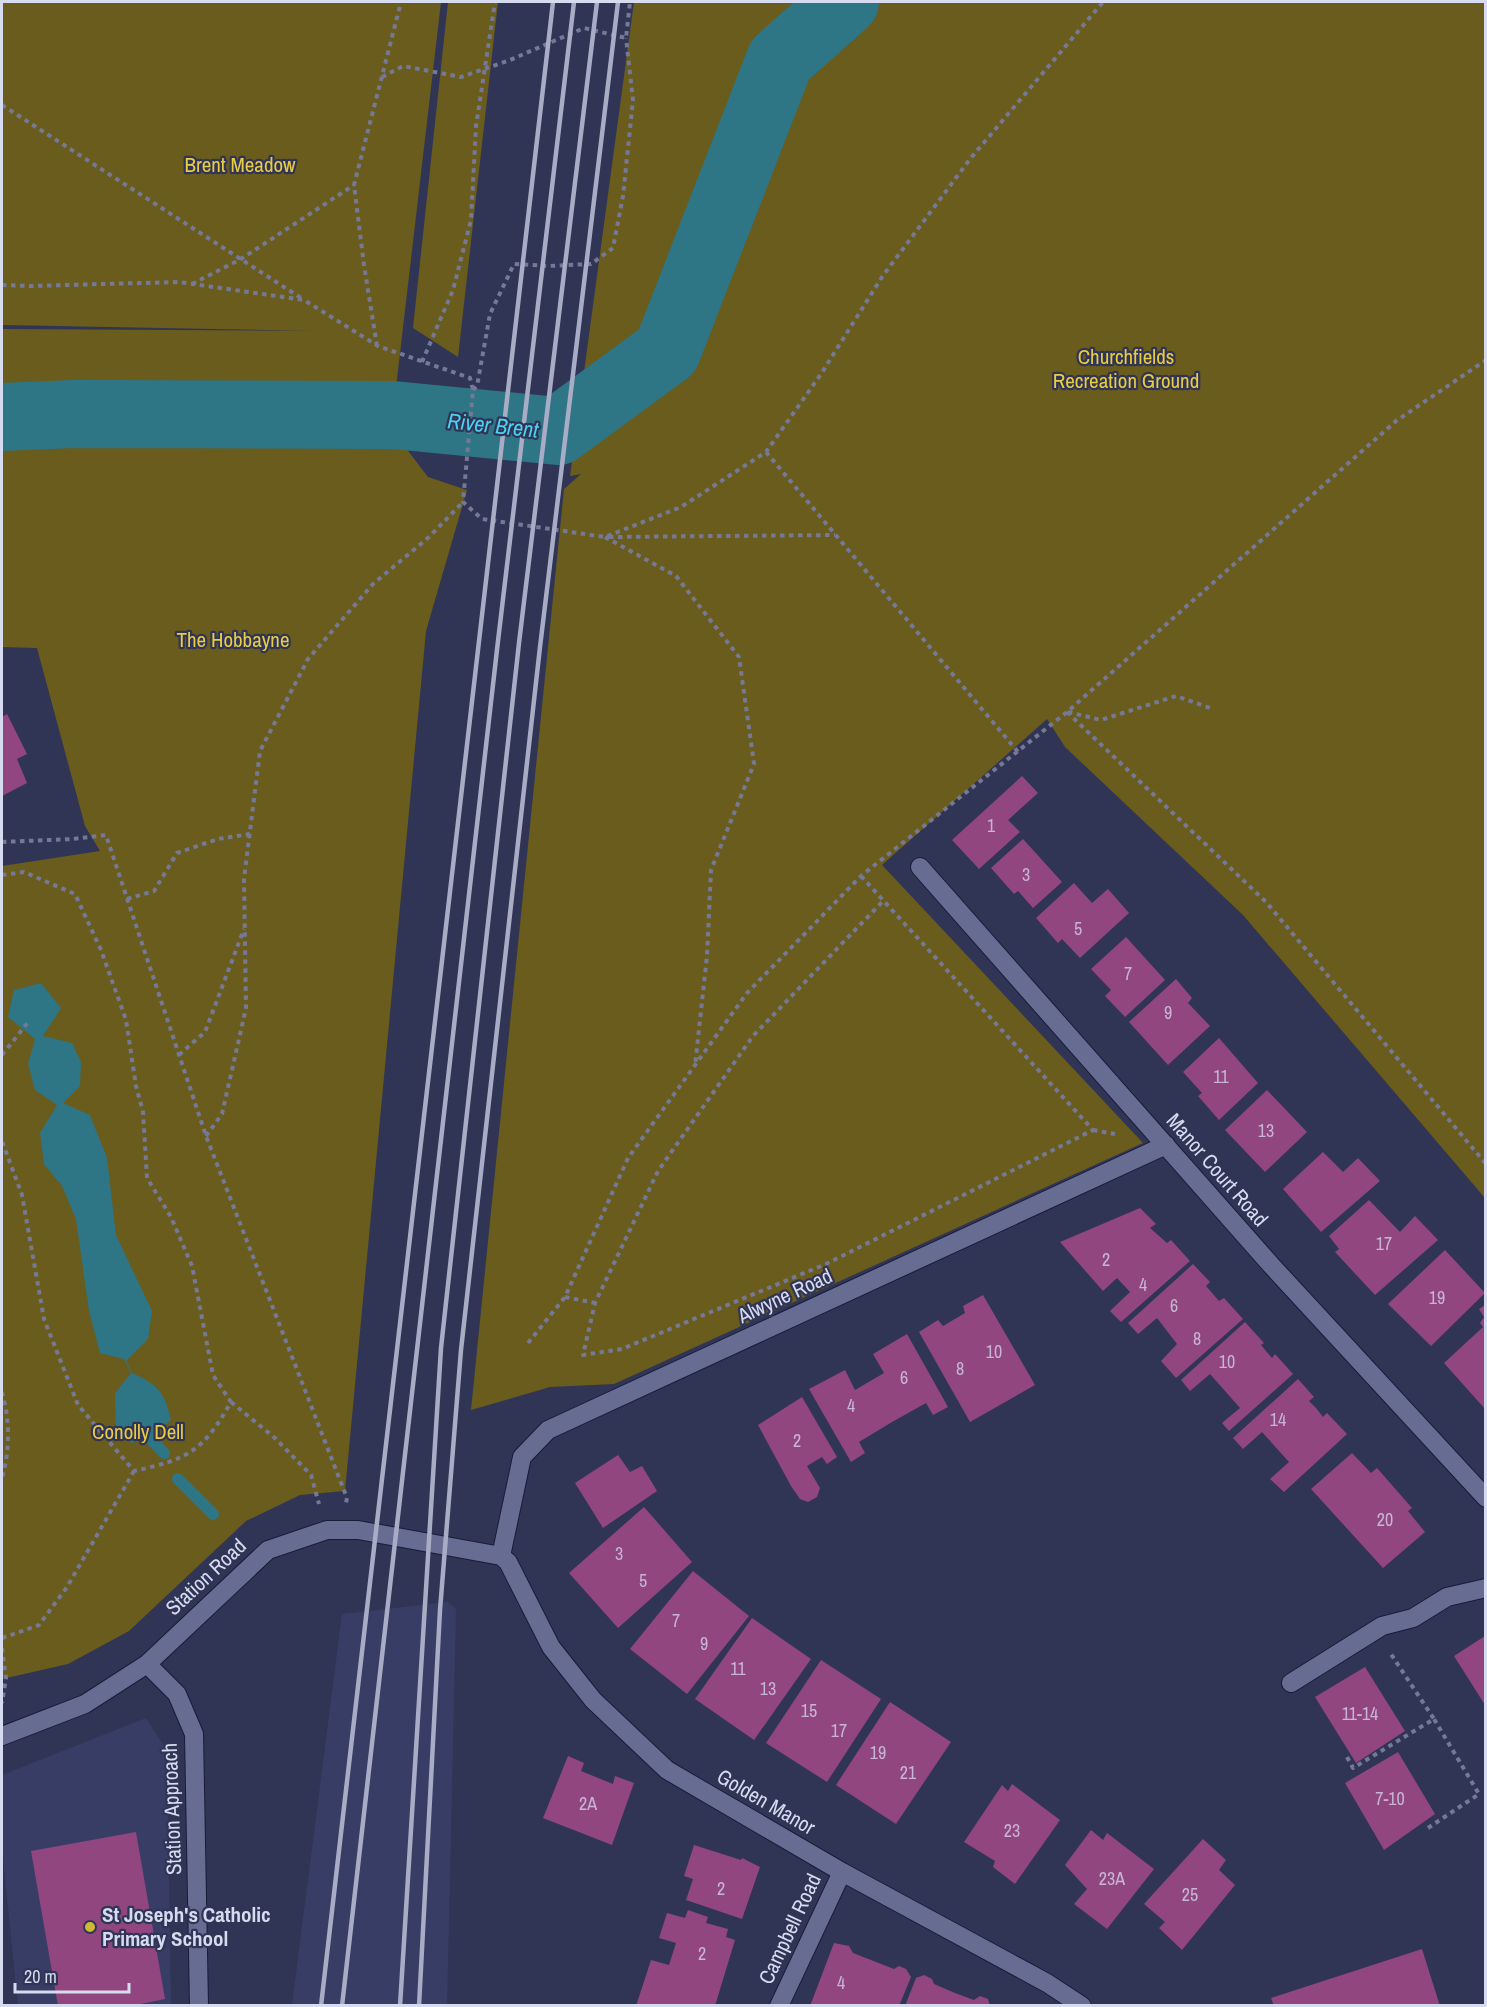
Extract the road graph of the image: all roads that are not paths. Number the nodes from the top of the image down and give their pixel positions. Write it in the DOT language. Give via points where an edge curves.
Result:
graph roads {
  1 [pos="920,867"];
  2 [pos="1166,1145"];
  3 [pos="1485,1498"];
  4 [pos="501,1556"];
  5 [pos="1485,1588"];
  6 [pos="147,1664"];
  7 [pos="1291,1683"];
  8 [pos="2,1736"];
  9 [pos="842,1872"];
  10 [pos="200,2006"];
  11 [pos="779,2006"];
  12 [pos="1082,2006"];
  1 -- 2 [label="street, Manor Court Road"];
  2 -- 3 [label="street, Manor Court Road"];
  2 -- 4 [label="street, Alwyne Road" via="548,1430 522,1457"];
  4 -- 6 [label="street, Station Road" via="358,1530 335,1530 268,1550"];
  4 -- 9 [label="street, Golden Manor" via="508,1562 551,1647 593,1700 667,1770"];
  5 -- 7 [label="street" via="1447,1597 1413,1618 1376,1630"];
  6 -- 8 [label="street, Station Road" via="85,1704"];
  6 -- 10 [label="street, Station Approach" via="177,1694 194,1734"];
  9 -- 11 [label="street, Campbell Road"];
  9 -- 12 [label="street, Golden Manor" via="1047,1983"];
}
